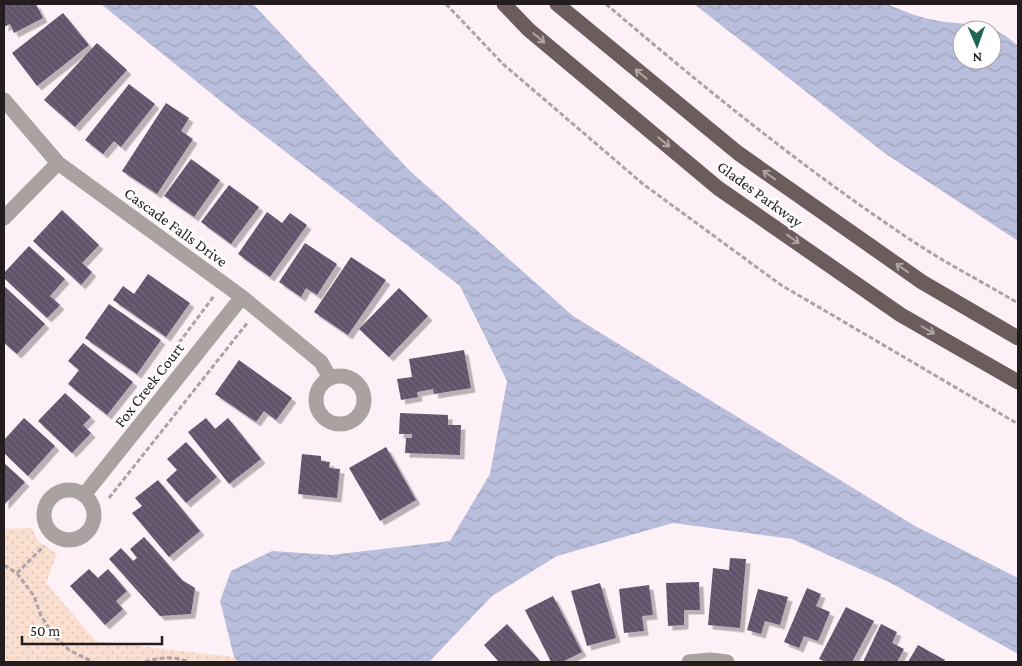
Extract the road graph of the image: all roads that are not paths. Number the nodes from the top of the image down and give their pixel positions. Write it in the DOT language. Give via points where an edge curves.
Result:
graph roads {
  1 [pos="504,4"];
  2 [pos="557,4"];
  3 [pos="4,100"];
  4 [pos="58,162"];
  5 [pos="4,218"];
  6 [pos="242,297"];
  7 [pos="1018,338"];
  8 [pos="330,378"];
  9 [pos="1018,382"];
  10 [pos="84,495"];
  11 [pos="689,662"];
  12 [pos="727,662"];
  1 -- 9 [label="main road, Glades Parkway, one-way" via="529,30 718,188 901,314"];
  7 -- 2 [label="main road, Glades Parkway, one-way" via="922,282 738,154"];
  3 -- 4 [label="street, Cascade Falls Drive"];
  4 -- 5 [label="street"];
  4 -- 6 [label="street, Cascade Falls Drive"];
  6 -- 8 [label="street, Cascade Falls Drive" via="320,362"];
  6 -- 10 [label="street, Fox Creek Court"];
  11 -- 12 [label="street"];
}
